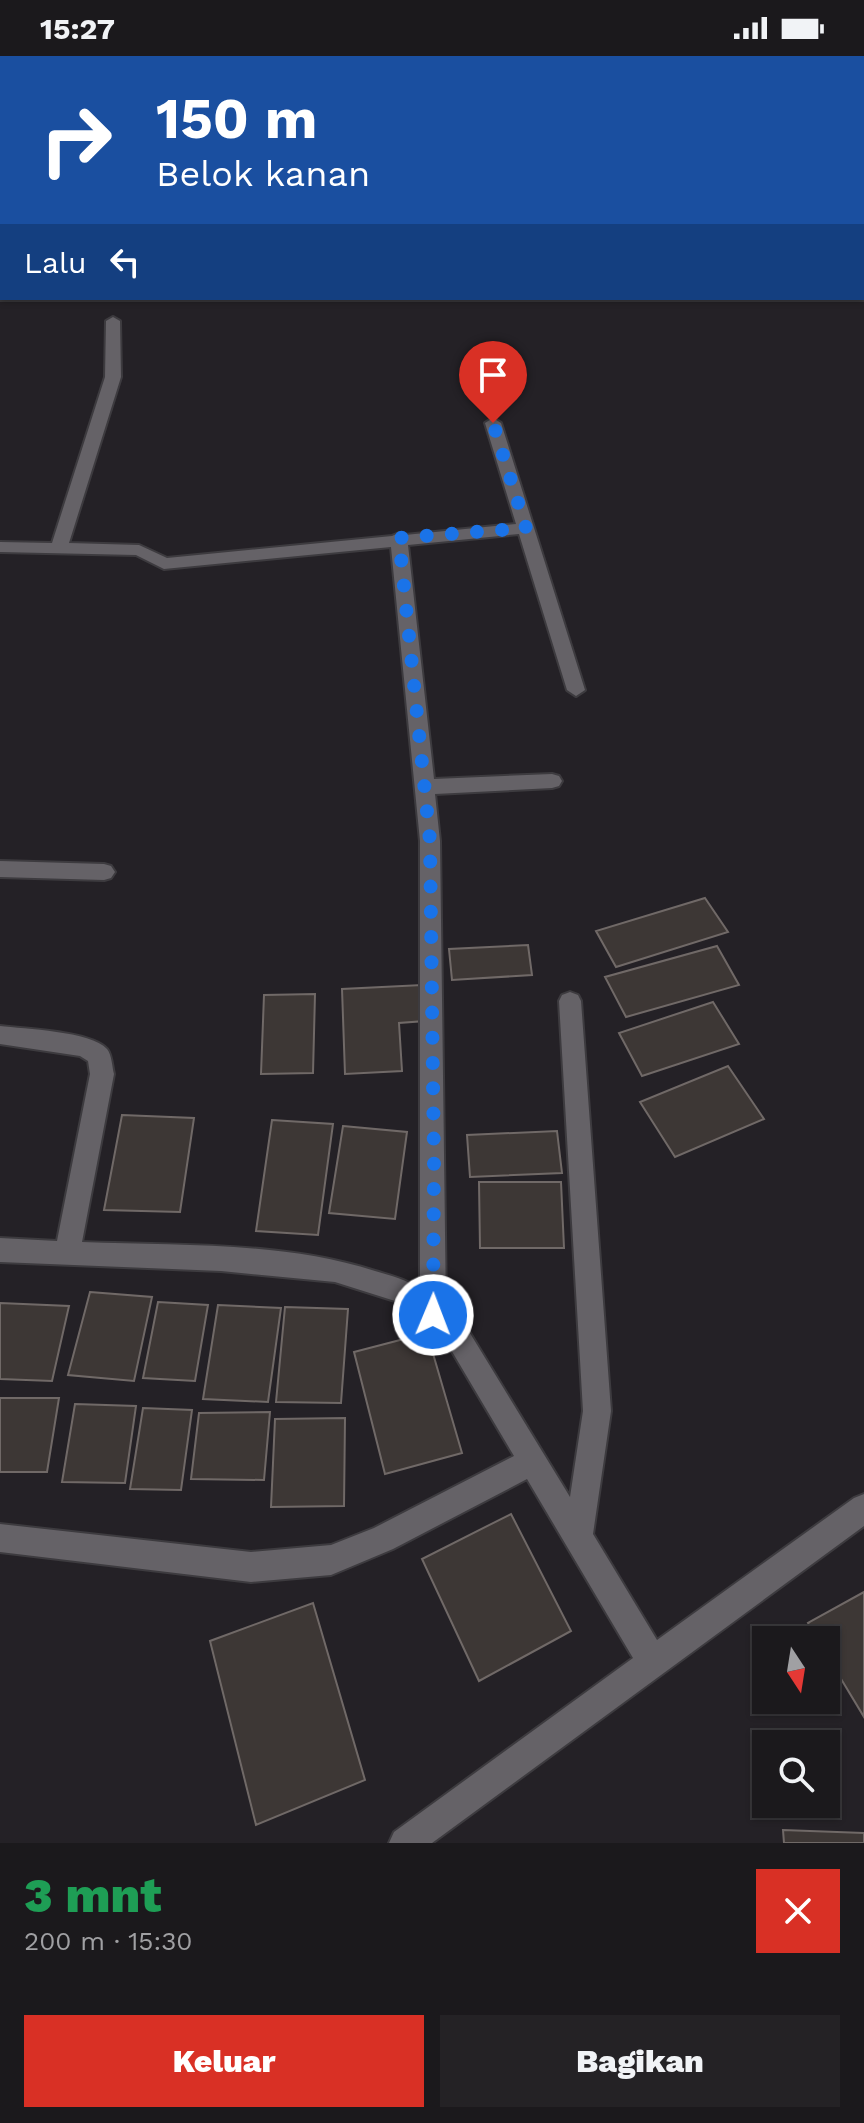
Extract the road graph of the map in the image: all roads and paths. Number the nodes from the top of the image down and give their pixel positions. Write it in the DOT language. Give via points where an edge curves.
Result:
graph roads {
  1 [pos="113,321"];
  2 [pos="493,423"];
  3 [pos="526,528"];
  4 [pos="399,538"];
  5 [pos="0,547"];
  6 [pos="59,548"];
  7 [pos="576,690"];
  8 [pos="552,781"];
  9 [pos="423,787"];
  10 [pos="0,869"];
  11 [pos="104,872"];
  12 [pos="570,1001"];
  13 [pos="0,1035"];
  14 [pos="0,1250"];
  15 [pos="67,1252"];
  16 [pos="433,1315"];
  17 [pos="533,1461"];
  18 [pos="864,1508"];
  19 [pos="578,1535"];
  20 [pos="0,1538"];
  21 [pos="653,1662"];
  22 [pos="405,1843"];
  1 -- 6 [label="street" via="113,377"];
  2 -- 3 [label="street"];
  3 -- 4 [label="street"];
  3 -- 7 [label="street"];
  4 -- 6 [label="street" via="164,564 139,550"];
  4 -- 9 [label="street"];
  5 -- 6 [label="street"];
  8 -- 9 [label="street"];
  9 -- 16 [label="street" via="430,841"];
  10 -- 11 [label="street"];
  12 -- 19 [label="street" via="597,1411"];
  13 -- 15 [label="street" via="84,1047 98,1055 102,1074"];
  14 -- 15 [label="street"];
  15 -- 16 [label="street" via="335,1270 403,1292"];
  16 -- 17 [label="street" via="456,1334"];
  17 -- 19 [label="street"];
  17 -- 20 [label="street" via="383,1539 331,1560 251,1567"];
  18 -- 21 [label="street"];
  19 -- 21 [label="street"];
  21 -- 22 [label="street"];
}
